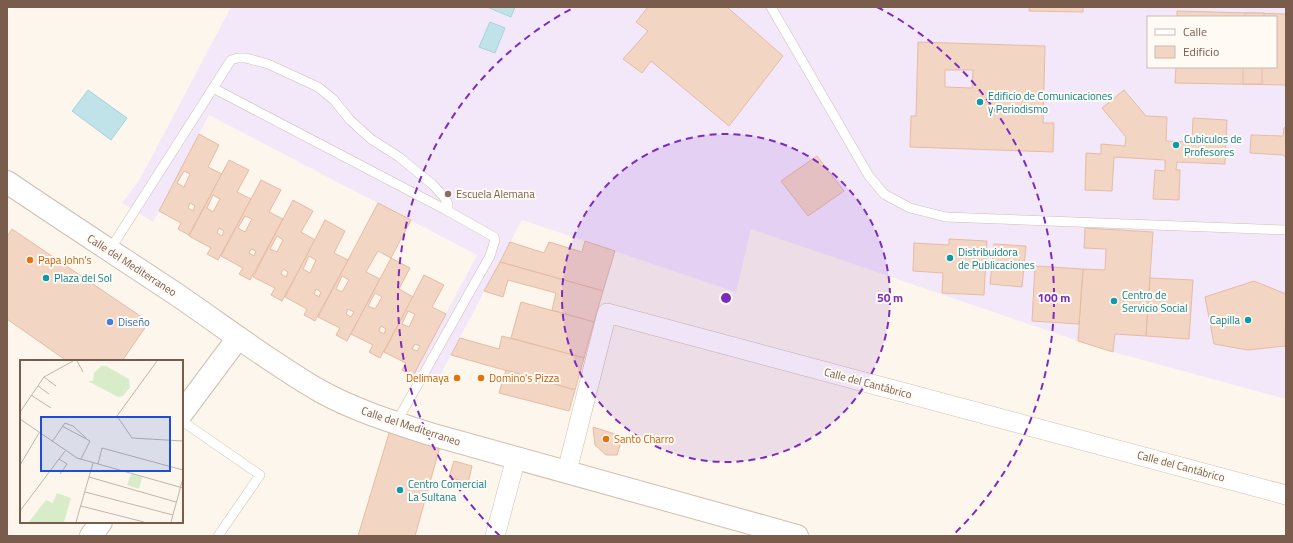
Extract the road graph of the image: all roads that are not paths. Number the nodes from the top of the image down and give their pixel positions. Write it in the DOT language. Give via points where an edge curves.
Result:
graph roads {
  1 [pos="771,7"];
  2 [pos="213,88"];
  3 [pos="7,182"];
  4 [pos="448,210"];
  5 [pos="1286,230"];
  6 [pos="109,250"];
  7 [pos="238,338"];
  8 [pos="183,412"];
  9 [pos="183,422"];
  10 [pos="396,424"];
  11 [pos="516,458"];
  12 [pos="567,471"];
  13 [pos="1286,495"];
  14 [pos="100,523"];
  15 [pos="91,536"];
  16 [pos="218,536"];
  17 [pos="495,536"];
  18 [pos="797,536"];
  1 -- 5 [label="lane" via="869,176 884,194 910,208 946,217"];
  2 -- 4 [label="lane"];
  2 -- 4 [label="lane" via="231,60 238,58 268,64 318,87 371,139 432,184 448,204"];
  2 -- 6 [label="lane"];
  3 -- 6 [label="street, Calle del Mediterraneo"];
  4 -- 10 [label="lane" via="492,235 495,240 493,249"];
  6 -- 7 [label="street, Calle del Mediterraneo"];
  7 -- 8 [label="street"];
  7 -- 10 [label="street, Calle del Mediterraneo" via="321,392"];
  9 -- 16 [label="lane" via="260,475"];
  10 -- 11 [label="street, Calle del Mediterraneo"];
  11 -- 12 [label="street, Calle del Mediterraneo"];
  11 -- 17 [label="street"];
  12 -- 13 [label="street, Calle del Cantábrico" via="607,313"];
  12 -- 18 [label="street, Calle del Mediterraneo"];
  14 -- 15 [label="street"];
}
